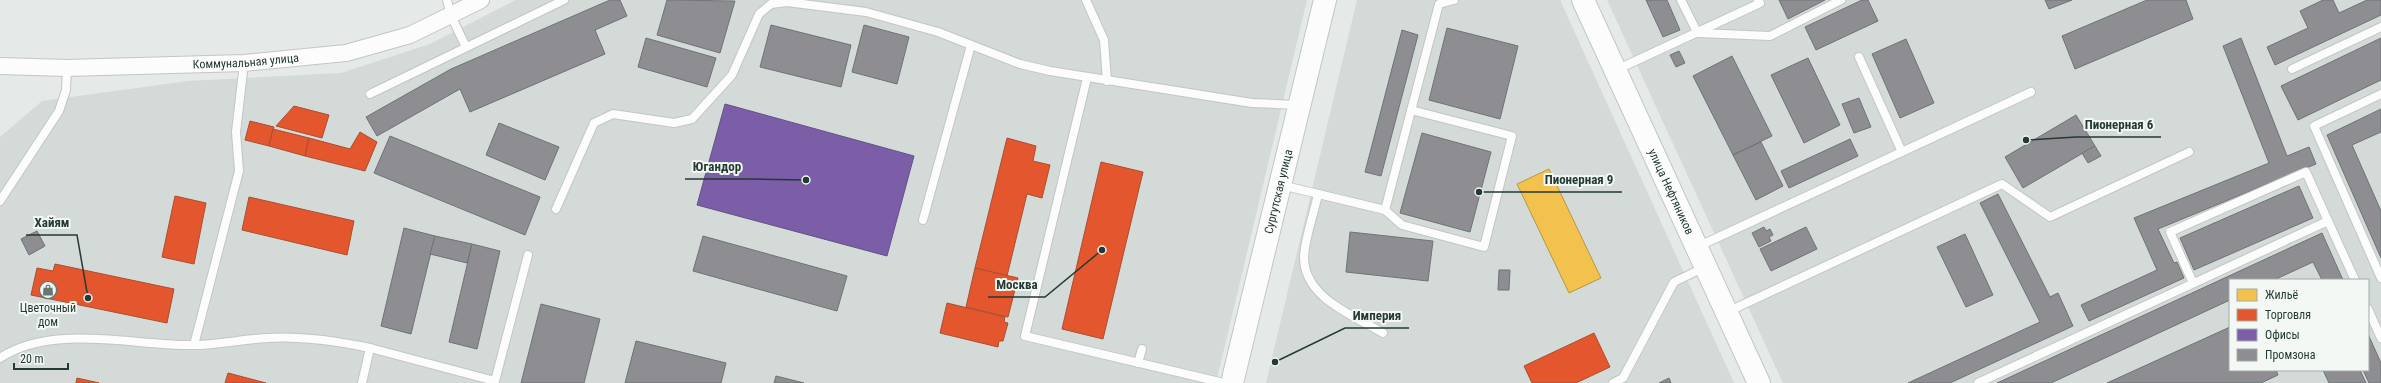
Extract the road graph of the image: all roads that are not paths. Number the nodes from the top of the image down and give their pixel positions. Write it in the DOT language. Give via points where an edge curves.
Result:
graph roads {
  1 [pos="447,0"];
  2 [pos="481,0"];
  3 [pos="564,0"];
  4 [pos="1086,0"];
  5 [pos="1335,0"];
  6 [pos="1454,0"];
  7 [pos="1583,0"];
  8 [pos="1681,0"];
  9 [pos="1758,0"];
  10 [pos="1841,0"];
  11 [pos="1322,10"];
  12 [pos="451,16"];
  13 [pos="2381,27"];
  14 [pos="1697,32"];
  15 [pos="971,45"];
  16 [pos="466,48"];
  17 [pos="1859,57"];
  18 [pos="244,63"];
  19 [pos="0,66"];
  20 [pos="68,68"];
  21 [pos="2292,69"];
  22 [pos="1615,70"];
  23 [pos="1087,78"];
  24 [pos="1107,81"];
  25 [pos="2031,92"];
  26 [pos="370,94"];
  27 [pos="2381,94"];
  28 [pos="1299,105"];
  29 [pos="1411,110"];
  30 [pos="1902,152"];
  31 [pos="2189,152"];
  32 [pos="1280,185"];
  33 [pos="1318,194"];
  34 [pos="0,201"];
  35 [pos="556,209"];
  36 [pos="1385,210"];
  37 [pos="923,220"];
  38 [pos="2328,220"];
  39 [pos="1697,248"];
  40 [pos="528,255"];
  41 [pos="1706,267"];
  42 [pos="2381,278"];
  43 [pos="2355,279"];
  44 [pos="2193,283"];
  45 [pos="1727,312"];
  46 [pos="2369,312"];
  47 [pos="1383,333"];
  48 [pos="2381,338"];
  49 [pos="194,345"];
  50 [pos="370,348"];
  51 [pos="1142,349"];
  52 [pos="0,358"];
  53 [pos="1138,363"];
  54 [pos="495,382"];
  55 [pos="362,383"];
  56 [pos="1224,383"];
  57 [pos="1232,383"];
  58 [pos="1613,383"];
  59 [pos="1759,383"];
  60 [pos="1978,383"];
  1 -- 12 [label="lane"];
  2 -- 12 [label="street, Коммунальная улица"];
  3 -- 16 [label="lane"];
  4 -- 24 [label="lane" via="1104,40"];
  5 -- 11 [label="main road"];
  6 -- 29 [label="lane" via="1439,4"];
  7 -- 22 [label="main road, улица Нефтяников"];
  8 -- 14 [label="lane"];
  9 -- 14 [label="lane" via="1760,3"];
  10 -- 14 [label="lane" via="1770,36"];
  11 -- 28 [label="main road, Сургутская улица"];
  12 -- 16 [label="lane"];
  12 -- 18 [label="street, Коммунальная улица" via="410,35 346,53"];
  13 -- 21 [label="lane"];
  14 -- 22 [label="lane"];
  15 -- 23 [label="lane" via="1020,64"];
  15 -- 35 [label="lane" via="938,32 866,12 787,2 771,4 759,14 732,75 692,119 674,123 613,114 594,123"];
  15 -- 37 [label="lane"];
  16 -- 26 [label="lane"];
  17 -- 30 [label="lane"];
  18 -- 20 [label="street, Коммунальная улица"];
  18 -- 49 [label="lane" via="236,132 239,171"];
  19 -- 20 [label="street, Коммунальная улица"];
  20 -- 34 [label="lane" via="66,90 59,111"];
  22 -- 39 [label="main road, улица Нефтяников"];
  23 -- 24 [label="lane"];
  23 -- 53 [label="lane" via="1026,336"];
  24 -- 28 [label="lane" via="1252,103"];
  25 -- 30 [label="lane"];
  27 -- 42 [label="lane" via="2314,126"];
  28 -- 32 [label="main road, Сургутская улица"];
  29 -- 36 [label="lane"];
  29 -- 36 [label="lane" via="1512,136 1484,247 1402,225"];
  30 -- 39 [label="lane"];
  31 -- 45 [label="lane" via="2050,217 2002,184"];
  32 -- 33 [label="lane"];
  32 -- 57 [label="main road, Сургутская улица"];
  33 -- 36 [label="lane"];
  33 -- 47 [label="lane" via="1304,255 1305,270 1312,284 1325,299"];
  38 -- 43 [label="lane"];
  38 -- 44 [label="lane"];
  38 -- 44 [label="lane" via="2306,172 2170,232"];
  39 -- 41 [label="main road, улица Нефтяников"];
  40 -- 54 [label="lane"];
  41 -- 45 [label="main road, улица Нефтяников"];
  41 -- 58 [label="lane" via="1674,282 1623,378"];
  44 -- 60 [label="lane"];
  45 -- 59 [label="main road, улица Нефтяников"];
  46 -- 48 [label="lane"];
  49 -- 50 [label="lane" via="275,338 324,339"];
  49 -- 52 [label="lane" via="77,338 37,343 7,353"];
  50 -- 54 [label="lane"];
  50 -- 55 [label="lane"];
  51 -- 53 [label="lane"];
  53 -- 56 [label="lane"];
}
